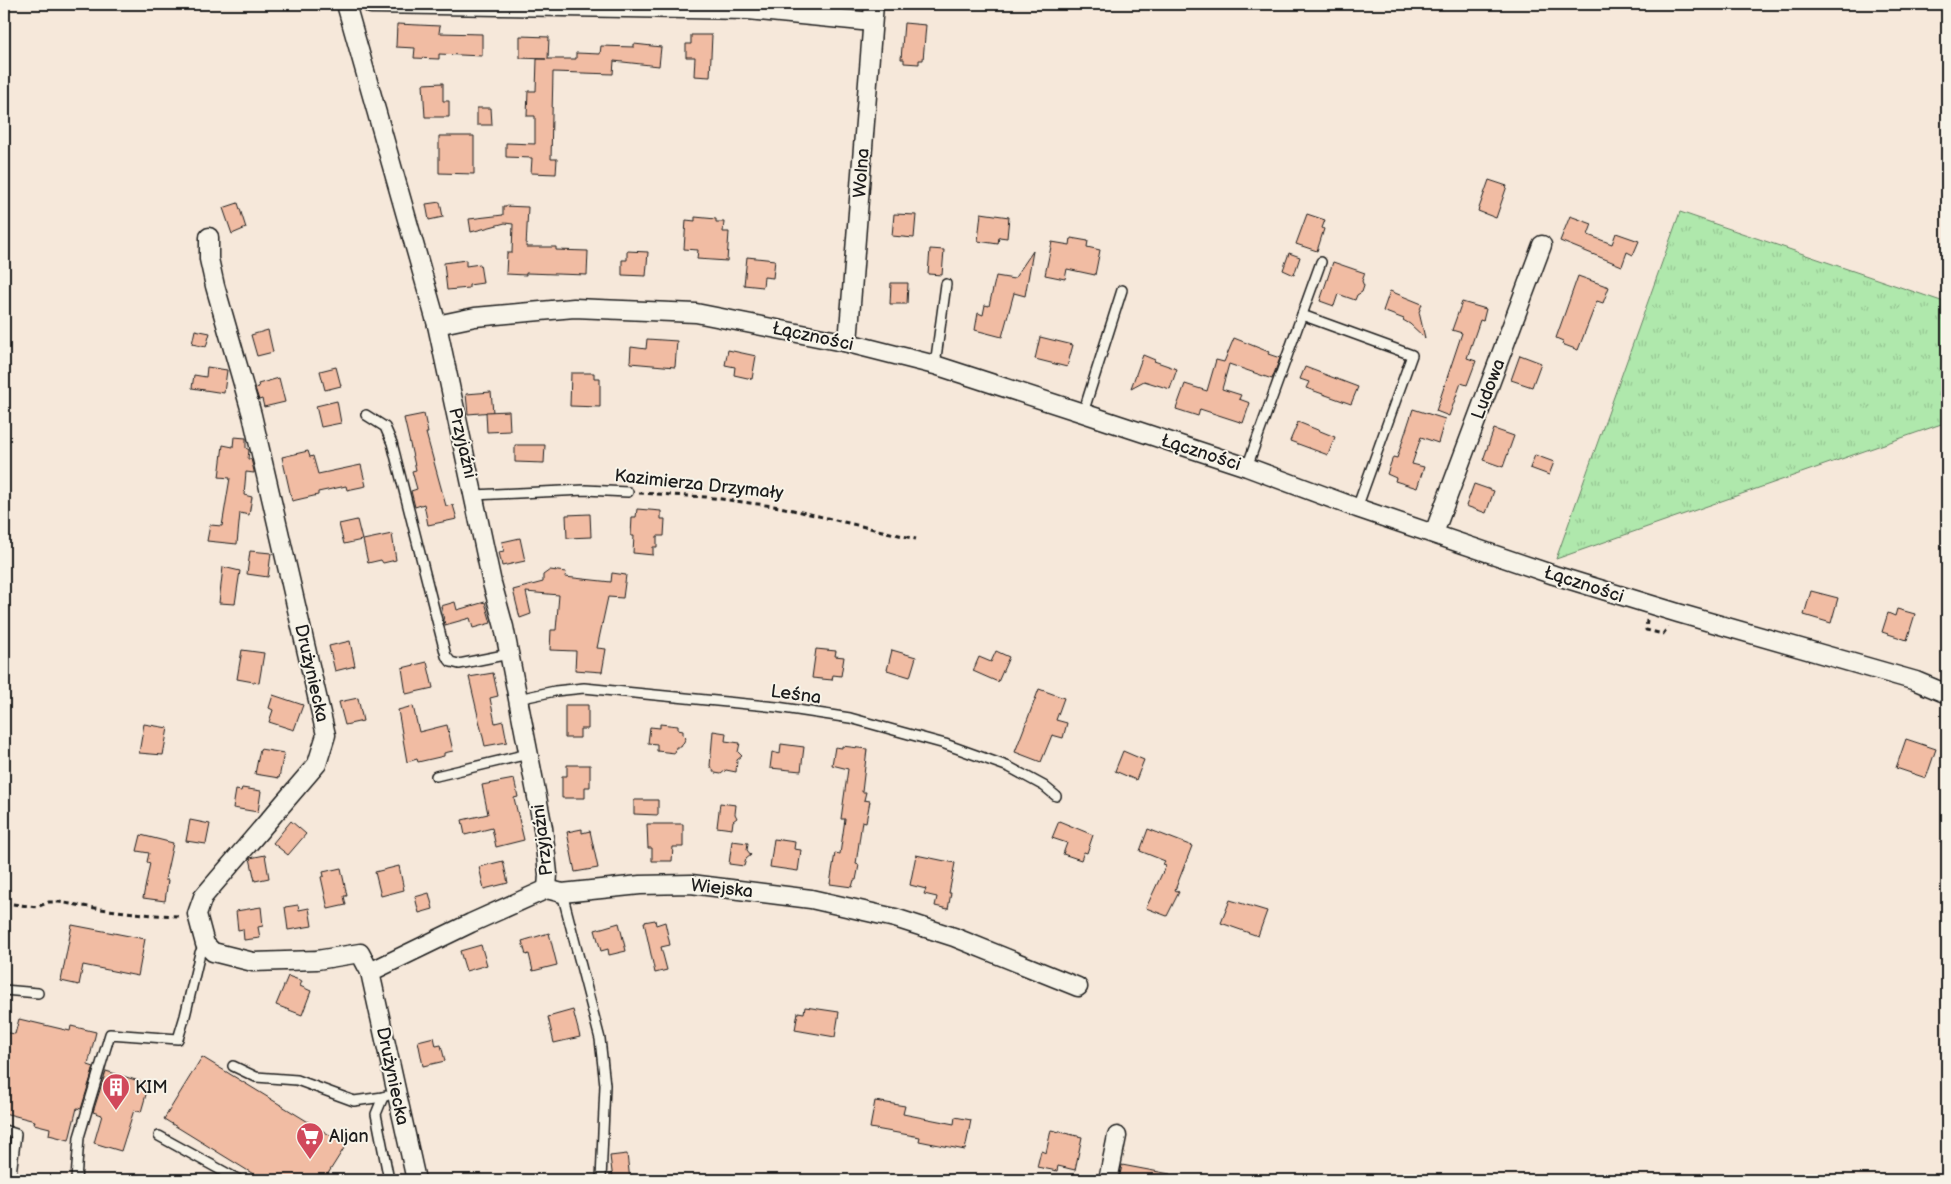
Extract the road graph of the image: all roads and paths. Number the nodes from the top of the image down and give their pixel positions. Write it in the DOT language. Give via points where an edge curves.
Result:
graph roads {
  1 [pos="346,4"];
  2 [pos="371,4"];
  3 [pos="874,4"];
  4 [pos="872,22"];
  5 [pos="209,237"];
  6 [pos="1542,245"];
  7 [pos="1321,262"];
  8 [pos="946,284"];
  9 [pos="1122,290"];
  10 [pos="1302,315"];
  11 [pos="437,325"];
  12 [pos="848,343"];
  13 [pos="935,365"];
  14 [pos="1083,412"];
  15 [pos="366,415"];
  16 [pos="1247,467"];
  17 [pos="628,492"];
  18 [pos="474,495"];
  19 [pos="1356,508"];
  20 [pos="1434,533"];
  21 [pos="916,539"];
  22 [pos="1646,616"];
  23 [pos="1670,626"];
  24 [pos="509,654"];
  25 [pos="1947,694"];
  26 [pos="518,699"];
  27 [pos="528,754"];
  28 [pos="436,776"];
  29 [pos="1056,796"];
  30 [pos="554,891"];
  31 [pos="4,903"];
  32 [pos="197,914"];
  33 [pos="205,944"];
  34 [pos="370,972"];
  35 [pos="1078,987"];
  36 [pos="4,990"];
  37 [pos="38,994"];
  38 [pos="234,1066"];
  39 [pos="390,1095"];
  40 [pos="4,1130"];
  41 [pos="160,1136"];
  42 [pos="1117,1136"];
  43 [pos="14,1180"];
  44 [pos="76,1180"];
  45 [pos="239,1180"];
  46 [pos="389,1180"];
  47 [pos="416,1180"];
  48 [pos="601,1180"];
  49 [pos="1108,1180"];
  1 -- 11 [label="street, Przyjaźni"];
  2 -- 4 [label="street" via="748,10"];
  3 -- 4 [label="street, Wolna"];
  4 -- 12 [label="street, Wolna"];
  5 -- 32 [label="street, Drużyniecka" via="213,277 252,414 326,735 317,764 203,897"];
  6 -- 20 [label="street, Ludowa"];
  7 -- 10 [label="lane"];
  8 -- 13 [label="lane"];
  9 -- 14 [label="lane"];
  10 -- 16 [label="lane"];
  10 -- 19 [label="lane" via="1412,355"];
  11 -- 12 [label="street, Łączności" via="475,317 574,308 677,312"];
  11 -- 18 [label="street, Przyjaźni"];
  12 -- 13 [label="street, Łączności"];
  13 -- 14 [label="street, Łączności"];
  14 -- 16 [label="street, Łączności"];
  15 -- 24 [label="lane" via="384,427 392,443 446,656 459,664"];
  16 -- 19 [label="street, Łączności"];
  17 -- 18 [label="lane, Kazimierza Drzymały" via="585,490"];
  17 -- 21 [label="path, Kazimierza Drzymały" via="706,497 780,507"];
  18 -- 24 [label="street, Przyjaźni"];
  19 -- 20 [label="street, Łączności"];
  20 -- 25 [label="street, Łączności" via="1563,578 1916,681"];
  22 -- 23 [label="path" via="1646,630 1663,634"];
  24 -- 26 [label="street, Przyjaźni"];
  26 -- 27 [label="street, Przyjaźni"];
  26 -- 29 [label="lane, Leśna" via="584,688 777,707 850,718 945,744 1010,767"];
  27 -- 28 [label="lane"];
  27 -- 30 [label="street, Przyjaźni" via="543,828 548,874"];
  30 -- 34 [label="street, Wiejska" via="471,923"];
  30 -- 35 [label="street, Wiejska" via="692,884 811,899 895,918 954,937"];
  30 -- 48 [label="lane" via="600,1039 605,1086"];
  31 -- 32 [label="path" via="37,907 59,902 154,916"];
  32 -- 33 [label="street"];
  33 -- 34 [label="street, Drużyniecka" via="213,952 253,962 317,960 360,953"];
  33 -- 44 [label="lane" via="178,1039 110,1034 79,1137"];
  34 -- 39 [label="street, Drużyniecka"];
  36 -- 37 [label="lane"];
  38 -- 39 [label="lane" via="256,1077 297,1080 354,1101"];
  39 -- 46 [label="lane" via="376,1114"];
  39 -- 47 [label="street, Drużyniecka"];
  40 -- 43 [label="lane" via="16,1134 11,1174"];
  41 -- 45 [label="lane"];
  42 -- 49 [label="street"];
}
